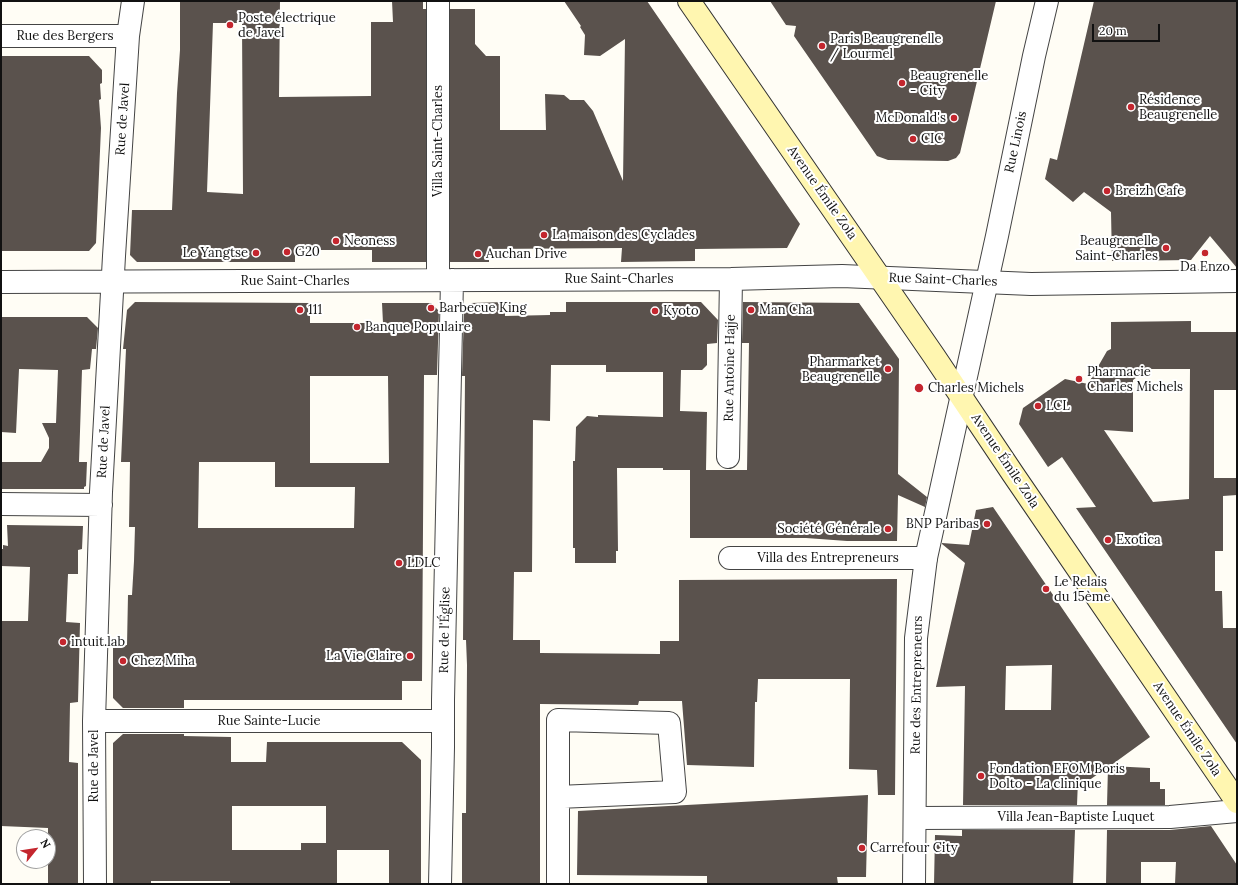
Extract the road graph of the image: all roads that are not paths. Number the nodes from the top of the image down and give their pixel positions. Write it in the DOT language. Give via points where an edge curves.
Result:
graph roads {
  1 [pos="133,1"];
  2 [pos="438,1"];
  3 [pos="689,1"];
  4 [pos="1047,1"];
  5 [pos="1,36"];
  6 [pos="128,36"];
  7 [pos="731,278"];
  8 [pos="880,278"];
  9 [pos="445,280"];
  10 [pos="1237,281"];
  11 [pos="1,282"];
  12 [pos="112,282"];
  13 [pos="986,282"];
  14 [pos="961,395"];
  15 [pos="728,456"];
  16 [pos="1,504"];
  17 [pos="101,505"];
  18 [pos="730,558"];
  19 [pos="926,558"];
  20 [pos="94,721"];
  21 [pos="444,721"];
  22 [pos="558,797"];
  23 [pos="1237,802"];
  24 [pos="1237,811"];
  25 [pos="915,818"];
  26 [pos="95,884"];
  27 [pos="440,884"];
  28 [pos="558,884"];
  29 [pos="914,884"];
  1 -- 6 [label="street, Rue de Javel"];
  2 -- 9 [label="street, Villa Saint-Charles"];
  3 -- 8 [label="main road, Avenue Émile Zola"];
  4 -- 13 [label="street, Rue Linois"];
  5 -- 6 [label="street, Rue des Bergers"];
  6 -- 12 [label="street, Rue de Javel"];
  7 -- 8 [label="street, Rue Saint-Charles"];
  7 -- 9 [label="street, Rue Saint-Charles"];
  7 -- 15 [label="street, Rue Antoine Hajje"];
  8 -- 13 [label="street, Rue Saint-Charles"];
  8 -- 14 [label="main road, Avenue Émile Zola"];
  9 -- 12 [label="street, Rue Saint-Charles"];
  9 -- 21 [label="street, Rue de l'Église"];
  10 -- 13 [label="street, Rue Saint-Charles" via="1117,284"];
  11 -- 12 [label="street, Rue Saint-Charles"];
  12 -- 17 [label="street, Rue de Javel"];
  13 -- 14 [label="street, Rue Linois"];
  14 -- 19 [label="street, Rue des Entrepreneurs"];
  14 -- 23 [label="main road, Avenue Émile Zola"];
  16 -- 17 [label="street"];
  17 -- 20 [label="street, Rue de Javel"];
  18 -- 19 [label="street, Villa des Entrepreneurs"];
  19 -- 25 [label="street, Rue des Entrepreneurs" via="916,638"];
  20 -- 21 [label="street, Rue Sainte-Lucie"];
  20 -- 26 [label="street, Rue de Javel"];
  21 -- 27 [label="street, Rue de l'Église"];
  22 -- 22 [label="street" via="675,792 669,723 558,720"];
  22 -- 28 [label="street"];
  24 -- 25 [label="street, Villa Jean-Baptiste Luquet" via="1170,817"];
  25 -- 29 [label="street, Rue des Entrepreneurs"];
}
